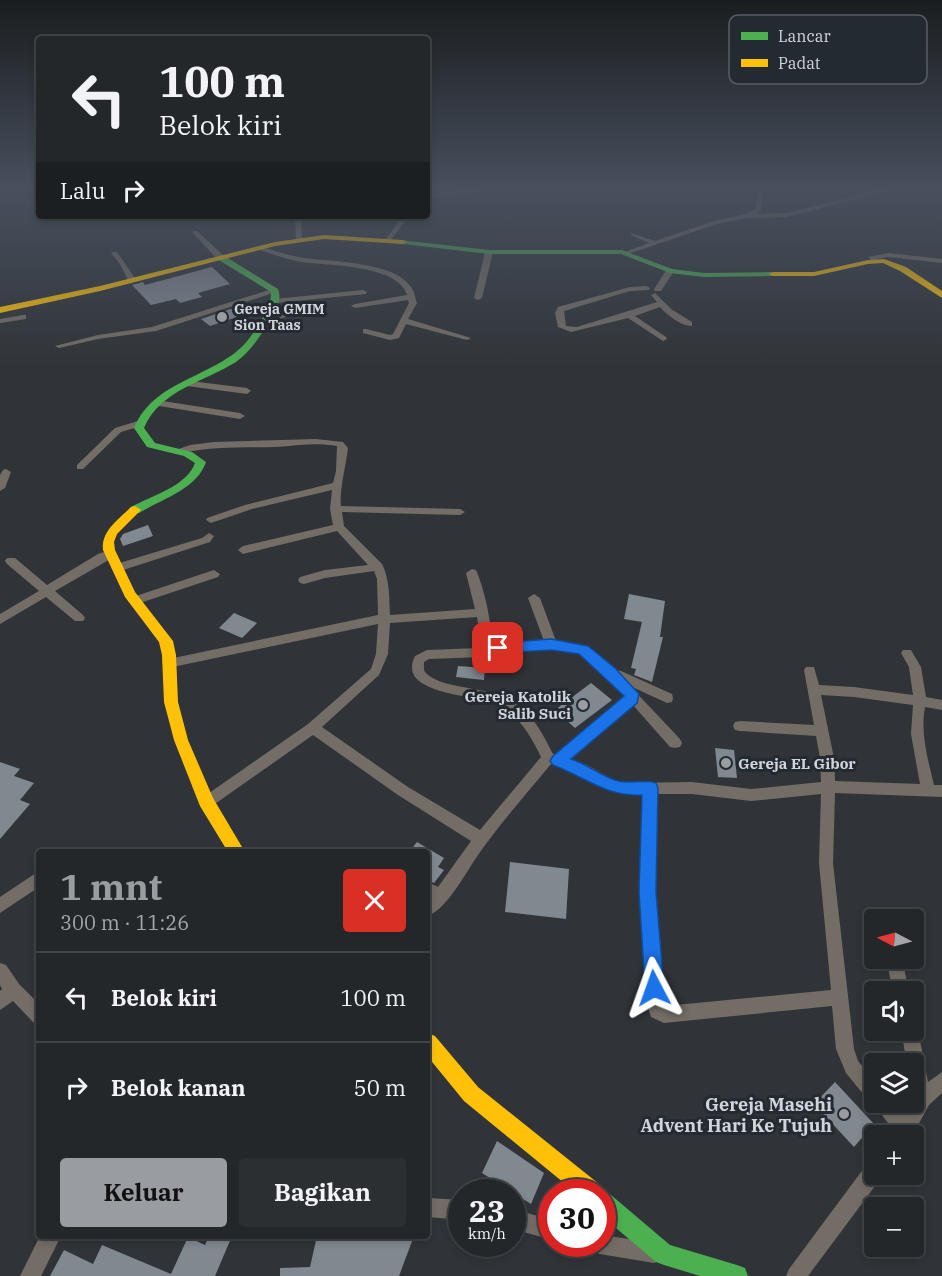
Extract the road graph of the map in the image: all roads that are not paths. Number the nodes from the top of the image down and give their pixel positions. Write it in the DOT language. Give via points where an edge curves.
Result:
graph roads {
  1 [pos="213,250"];
  2 [pos="251,250"];
  3 [pos="265,250"];
  4 [pos="468,250"];
  5 [pos="636,250"];
  6 [pos="489,252"];
  7 [pos="115,253"];
  8 [pos="626,253"];
  9 [pos="220,256"];
  10 [pos="875,261"];
  11 [pos="942,261"];
  12 [pos="670,271"];
  13 [pos="132,280"];
  14 [pos="363,292"];
  15 [pos="656,292"];
  16 [pos="942,295"];
  17 [pos="275,296"];
  18 [pos="478,298"];
  19 [pos="413,300"];
  20 [pos="660,304"];
  21 [pos="355,306"];
  22 [pos="306,308"];
  23 [pos="0,310"];
  24 [pos="629,315"];
  25 [pos="23,317"];
  26 [pos="0,321"];
  27 [pos="266,321"];
  28 [pos="405,321"];
  29 [pos="688,324"];
  30 [pos="366,331"];
  31 [pos="466,338"];
  32 [pos="663,339"];
  33 [pos="59,346"];
  34 [pos="190,384"];
  35 [pos="247,391"];
  36 [pos="156,403"];
  37 [pos="240,416"];
  38 [pos="138,424"];
  39 [pos="178,451"];
  40 [pos="80,467"];
  41 [pos="6,472"];
  42 [pos="339,485"];
  43 [pos="0,488"];
  44 [pos="335,509"];
  45 [pos="460,512"];
  46 [pos="212,520"];
  47 [pos="339,527"];
  48 [pos="209,536"];
  49 [pos="243,550"];
  50 [pos="110,555"];
  51 [pos="11,561"];
  52 [pos="378,567"];
  53 [pos="117,568"];
  54 [pos="472,573"];
  55 [pos="214,574"];
  56 [pos="304,580"];
  57 [pos="48,590"];
  58 [pos="534,598"];
  59 [pos="134,601"];
  60 [pos="482,613"];
  61 [pos="79,618"];
  62 [pos="0,620"];
  63 [pos="384,620"];
  64 [pos="551,645"];
  65 [pos="486,650"];
  66 [pos="907,653"];
  67 [pos="168,663"];
  68 [pos="810,670"];
  69 [pos="610,672"];
  70 [pos="814,690"];
  71 [pos="632,696"];
  72 [pos="667,699"];
  73 [pos="920,701"];
  74 [pos="942,705"];
  75 [pos="740,726"];
  76 [pos="309,731"];
  77 [pos="822,731"];
  78 [pos="675,743"];
  79 [pos="553,759"];
  80 [pos="828,787"];
  81 [pos="650,788"];
  82 [pos="935,791"];
  83 [pos="207,802"];
  84 [pos="478,843"];
  85 [pos="235,849"];
  86 [pos="36,880"];
  87 [pos="434,893"];
  88 [pos="0,906"];
  89 [pos="0,971"];
  90 [pos="13,990"];
  91 [pos="840,997"];
  92 [pos="0,1002"];
  93 [pos="36,1013"];
  94 [pos="430,1045"];
  95 [pos="942,1081"];
  96 [pos="864,1082"];
  97 [pos="924,1098"];
  98 [pos="575,1179"];
  99 [pos="864,1184"];
  100 [pos="430,1208"];
  101 [pos="448,1209"];
  102 [pos="616,1214"];
  103 [pos="49,1239"];
  104 [pos="616,1246"];
  105 [pos="664,1254"];
  106 [pos="30,1276"];
  107 [pos="737,1276"];
  108 [pos="796,1276"];
  1 -- 9 [label="street"];
  2 -- 9 [label="street"];
  3 -- 19 [label="street" via="302,260 377,268 404,284"];
  4 -- 6 [label="street"];
  5 -- 8 [label="street"];
  6 -- 8 [label="street"];
  6 -- 18 [label="street"];
  7 -- 13 [label="street"];
  8 -- 12 [label="street"];
  9 -- 13 [label="street"];
  9 -- 17 [label="street"];
  10 -- 11 [label="street" via="872,257 883,254"];
  10 -- 12 [label="street" via="814,274 704,275"];
  10 -- 16 [label="street" via="897,266"];
  12 -- 15 [label="street"];
  13 -- 23 [label="street"];
  14 -- 17 [label="street"];
  15 -- 20 [label="street"];
  15 -- 24 [label="street" via="646,294 646,288 620,292 566,307 559,313 562,327 571,330"];
  17 -- 27 [label="street"];
  17 -- 33 [label="street" via="153,328"];
  19 -- 21 [label="street"];
  19 -- 28 [label="street"];
  20 -- 24 [label="street"];
  20 -- 29 [label="street"];
  22 -- 27 [label="street"];
  24 -- 32 [label="street"];
  25 -- 26 [label="street"];
  27 -- 34 [label="street" via="236,357"];
  28 -- 30 [label="street" via="394,338"];
  28 -- 31 [label="street"];
  34 -- 35 [label="street"];
  34 -- 36 [label="street"];
  36 -- 37 [label="street"];
  36 -- 38 [label="street"];
  38 -- 39 [label="street" via="154,447"];
  38 -- 40 [label="street" via="118,429"];
  39 -- 42 [label="street" via="196,445 332,442 343,448"];
  39 -- 50 [label="street" via="200,461 198,473 117,523 108,544"];
  41 -- 43 [label="street"];
  42 -- 44 [label="street"];
  42 -- 46 [label="street"];
  44 -- 45 [label="street"];
  44 -- 47 [label="street"];
  47 -- 49 [label="street"];
  47 -- 52 [label="street"];
  48 -- 53 [label="street"];
  50 -- 53 [label="street"];
  50 -- 57 [label="street" via="102,556"];
  51 -- 57 [label="street"];
  52 -- 56 [label="street"];
  52 -- 63 [label="street" via="383,579"];
  53 -- 59 [label="street"];
  54 -- 60 [label="street"];
  55 -- 59 [label="street"];
  57 -- 61 [label="street"];
  57 -- 62 [label="street"];
  58 -- 64 [label="street"];
  59 -- 67 [label="street" via="161,634 168,648"];
  60 -- 63 [label="street"];
  60 -- 65 [label="street"];
  63 -- 67 [label="street"];
  63 -- 76 [label="street" via="379,668"];
  64 -- 65 [label="street"];
  64 -- 69 [label="street" via="583,650"];
  65 -- 79 [label="street" via="422,657 417,665 419,674 428,681 487,694 506,703 525,719"];
  66 -- 73 [label="street" via="915,667"];
  67 -- 83 [label="street" via="175,714"];
  68 -- 70 [label="street"];
  69 -- 71 [label="street"];
  69 -- 72 [label="street"];
  70 -- 73 [label="street"];
  70 -- 77 [label="street"];
  71 -- 78 [label="street"];
  71 -- 79 [label="street"];
  73 -- 74 [label="street"];
  73 -- 82 [label="street" via="916,712 919,743"];
  75 -- 77 [label="street"];
  76 -- 83 [label="street"];
  76 -- 84 [label="street"];
  77 -- 80 [label="street"];
  79 -- 81 [label="street" via="612,786"];
  79 -- 84 [label="street"];
  80 -- 81 [label="street" via="751,795"];
  80 -- 82 [label="street"];
  80 -- 91 [label="street" via="826,862"];
  81 -- 91 [label="street" via="648,892 656,1006 660,1014"];
  83 -- 85 [label="street"];
  84 -- 87 [label="street"];
  86 -- 88 [label="street"];
  89 -- 90 [label="street"];
  90 -- 92 [label="street"];
  90 -- 93 [label="street"];
  91 -- 96 [label="street" via="845,1049"];
  94 -- 98 [label="street" via="471,1094"];
  95 -- 97 [label="street"];
  99 -- 108 [label="street"];
  100 -- 101 [label="street"];
  102 -- 105 [label="street"];
  103 -- 106 [label="street"];
  104 -- 105 [label="street"];
  105 -- 107 [label="street"];
}
